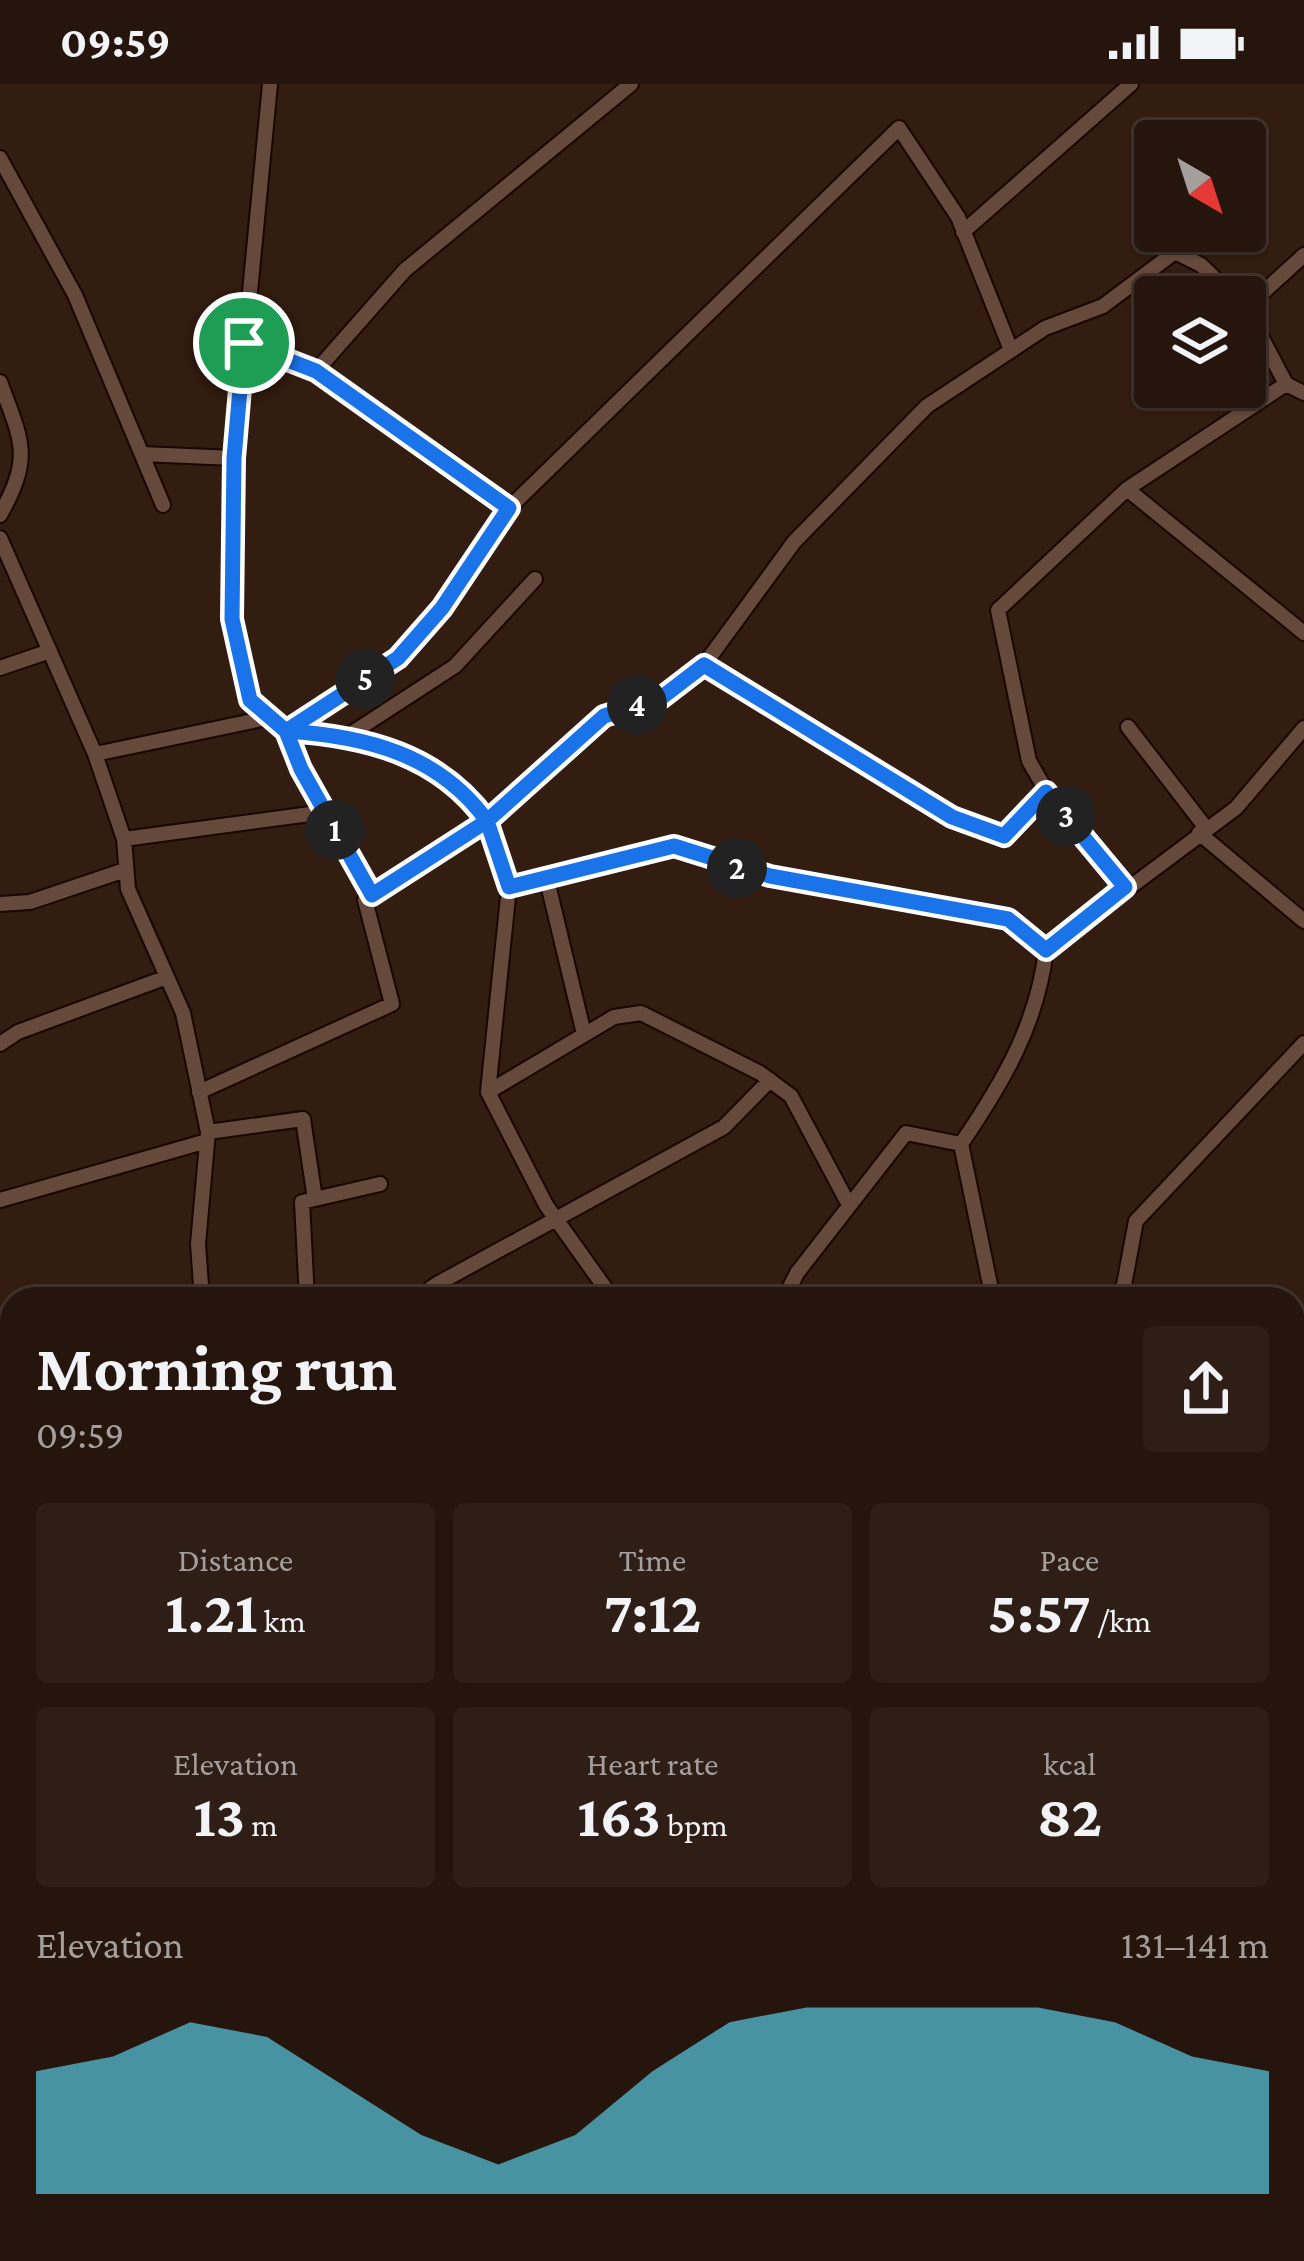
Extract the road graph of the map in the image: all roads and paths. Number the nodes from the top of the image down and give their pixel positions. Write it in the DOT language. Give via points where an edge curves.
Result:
graph roads {
  1 [pos="270,84"];
  2 [pos="631,84"];
  3 [pos="1131,84"];
  4 [pos="0,158"];
  5 [pos="963,232"];
  6 [pos="1304,255"];
  7 [pos="1144,276"];
  8 [pos="1212,276"];
  9 [pos="1134,283"];
  10 [pos="1266,289"];
  11 [pos="244,343"];
  12 [pos="1266,347"];
  13 [pos="1011,350"];
  14 [pos="316,371"];
  15 [pos="0,382"];
  16 [pos="1286,384"];
  17 [pos="1304,393"];
  18 [pos="142,454"];
  19 [pos="234,458"];
  20 [pos="1127,489"];
  21 [pos="164,505"];
  22 [pos="509,508"];
  23 [pos="0,515"];
  24 [pos="0,538"];
  25 [pos="535,579"];
  26 [pos="1304,633"];
  27 [pos="50,651"];
  28 [pos="704,665"];
  29 [pos="0,668"];
  30 [pos="267,718"];
  31 [pos="1128,727"];
  32 [pos="1304,728"];
  33 [pos="286,731"];
  34 [pos="349,735"];
  35 [pos="95,754"];
  36 [pos="1046,792"];
  37 [pos="325,812"];
  38 [pos="487,821"];
  39 [pos="1202,831"];
  40 [pos="124,839"];
  41 [pos="125,870"];
  42 [pos="546,876"];
  43 [pos="509,887"];
  44 [pos="1125,887"];
  45 [pos="372,895"];
  46 [pos="0,904"];
  47 [pos="1304,921"];
  48 [pos="1046,950"];
  49 [pos="167,977"];
  50 [pos="584,1034"];
  51 [pos="1304,1043"];
  52 [pos="0,1044"];
  53 [pos="770,1080"];
  54 [pos="199,1092"];
  55 [pos="488,1092"];
  56 [pos="207,1137"];
  57 [pos="961,1144"];
  58 [pos="380,1184"];
  59 [pos="314,1199"];
  60 [pos="0,1200"];
  61 [pos="849,1205"];
  62 [pos="560,1221"];
  63 [pos="201,1287"];
  64 [pos="306,1287"];
  65 [pos="432,1287"];
  66 [pos="605,1287"];
  67 [pos="792,1287"];
  68 [pos="991,1287"];
  69 [pos="1123,1287"];
  1 -- 11 [label="street"];
  2 -- 14 [label="street" via="405,270"];
  3 -- 5 [label="street"];
  4 -- 18 [label="street" via="75,295"];
  5 -- 13 [label="street"];
  5 -- 22 [label="street" via="898,128"];
  6 -- 10 [label="street"];
  7 -- 8 [label="street" via="1175,252"];
  9 -- 13 [label="street" via="1103,307"];
  11 -- 14 [label="street"];
  11 -- 19 [label="street"];
  12 -- 16 [label="street"];
  13 -- 28 [label="street" via="927,406 811,525"];
  14 -- 22 [label="street"];
  15 -- 23 [label="street" via="26,453"];
  16 -- 17 [label="street"];
  16 -- 20 [label="street"];
  18 -- 19 [label="street"];
  18 -- 21 [label="street"];
  19 -- 30 [label="street" via="232,619 250,700"];
  20 -- 26 [label="street"];
  20 -- 36 [label="street" via="998,610 1029,761"];
  22 -- 33 [label="street" via="398,658"];
  24 -- 27 [label="street"];
  25 -- 34 [label="street" via="454,666"];
  27 -- 29 [label="street"];
  27 -- 35 [label="street"];
  28 -- 36 [label="street" via="952,817 1004,836"];
  28 -- 38 [label="street" via="661,698 604,716"];
  30 -- 33 [label="street"];
  30 -- 35 [label="street"];
  31 -- 39 [label="street"];
  32 -- 39 [label="street" via="1236,808"];
  33 -- 34 [label="street"];
  33 -- 37 [label="street"];
  34 -- 38 [label="street" via="435,767"];
  35 -- 40 [label="street"];
  36 -- 44 [label="street"];
  37 -- 40 [label="street"];
  37 -- 45 [label="street"];
  38 -- 43 [label="street"];
  38 -- 45 [label="street"];
  39 -- 44 [label="street"];
  39 -- 47 [label="street"];
  40 -- 41 [label="street"];
  41 -- 46 [label="street"];
  41 -- 49 [label="street"];
  42 -- 43 [label="street"];
  42 -- 48 [label="street" via="674,846 770,876 1008,919"];
  42 -- 50 [label="street"];
  43 -- 55 [label="street"];
  44 -- 48 [label="street"];
  45 -- 54 [label="street" via="364,900 392,1004"];
  48 -- 57 [label="street" via="1040,993 1009,1074"];
  49 -- 52 [label="street"];
  49 -- 54 [label="street"];
  50 -- 53 [label="street" via="641,1013"];
  50 -- 55 [label="street"];
  51 -- 69 [label="street" via="1136,1222"];
  53 -- 61 [label="street" via="791,1096"];
  53 -- 62 [label="street" via="724,1127"];
  54 -- 56 [label="street"];
  55 -- 62 [label="street"];
  56 -- 59 [label="street" via="303,1120"];
  56 -- 60 [label="street"];
  56 -- 63 [label="street"];
  57 -- 61 [label="street" via="906,1133"];
  57 -- 68 [label="street"];
  58 -- 59 [label="street"];
  59 -- 64 [label="street" via="302,1202"];
  61 -- 67 [label="street"];
  62 -- 65 [label="street"];
  62 -- 66 [label="street"];
}
